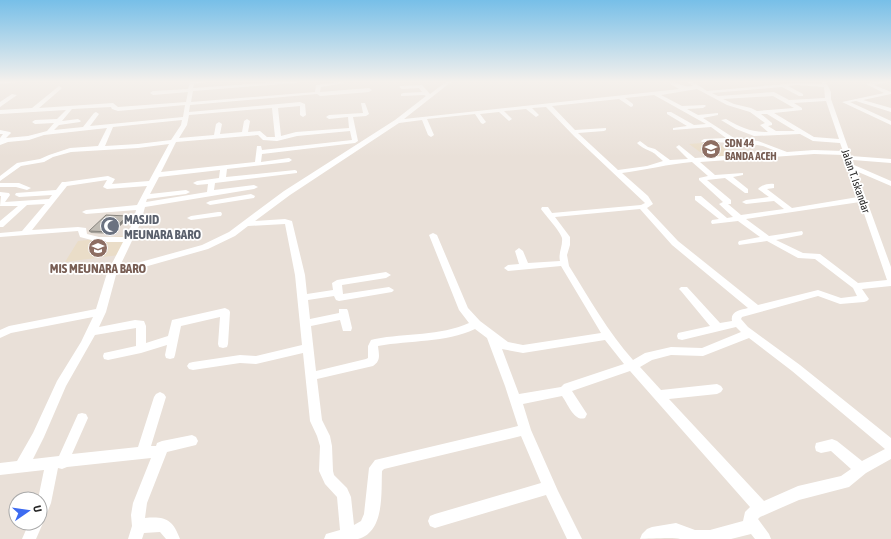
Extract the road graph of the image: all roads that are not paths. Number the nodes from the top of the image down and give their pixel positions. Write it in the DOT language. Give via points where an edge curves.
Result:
graph roads {
  1 [pos="36,107"];
  2 [pos="69,107"];
  3 [pos="71,107"];
  4 [pos="113,107"];
  5 [pos="140,107"];
  6 [pos="187,107"];
  7 [pos="273,107"];
  8 [pos="275,107"];
  9 [pos="304,107"];
  10 [pos="364,107"];
  11 [pos="414,107"];
  12 [pos="527,107"];
  13 [pos="528,107"];
  14 [pos="550,107"];
  15 [pos="690,107"];
  16 [pos="743,107"];
  17 [pos="796,107"];
  18 [pos="831,107"];
  19 [pos="856,107"];
  20 [pos="681,108"];
  21 [pos="33,110"];
  22 [pos="500,110"];
  23 [pos="225,111"];
  24 [pos="0,112"];
  25 [pos="476,112"];
  26 [pos="768,112"];
  27 [pos="669,113"];
  28 [pos="756,113"];
  29 [pos="96,114"];
  30 [pos="716,114"];
  31 [pos="303,115"];
  32 [pos="350,115"];
  33 [pos="536,115"];
  34 [pos="185,116"];
  35 [pos="329,117"];
  36 [pos="698,117"];
  37 [pos="424,119"];
  38 [pos="509,119"];
  39 [pos="724,120"];
  40 [pos="78,121"];
  41 [pos="247,121"];
  42 [pos="397,121"];
  43 [pos="35,122"];
  44 [pos="58,122"];
  45 [pos="483,122"];
  46 [pos="891,123"];
  47 [pos="712,125"];
  48 [pos="111,126"];
  49 [pos="693,127"];
  50 [pos="331,128"];
  51 [pos="86,129"];
  52 [pos="353,129"];
  53 [pos="604,129"];
  54 [pos="675,129"];
  55 [pos="742,129"];
  56 [pos="722,131"];
  57 [pos="0,132"];
  58 [pos="49,132"];
  59 [pos="574,132"];
  60 [pos="802,132"];
  61 [pos="309,133"];
  62 [pos="774,133"];
  63 [pos="245,134"];
  64 [pos="431,135"];
  65 [pos="217,136"];
  66 [pos="287,137"];
  67 [pos="277,139"];
  68 [pos="732,140"];
  69 [pos="173,141"];
  70 [pos="704,141"];
  71 [pos="843,141"];
  72 [pos="2,142"];
  73 [pos="640,143"];
  74 [pos="333,145"];
  75 [pos="310,147"];
  76 [pos="679,147"];
  77 [pos="101,148"];
  78 [pos="287,150"];
  79 [pos="274,151"];
  80 [pos="786,154"];
  81 [pos="848,155"];
  82 [pos="289,160"];
  83 [pos="694,160"];
  84 [pos="891,161"];
  85 [pos="668,162"];
  86 [pos="258,164"];
  87 [pos="852,166"];
  88 [pos="224,168"];
  89 [pos="294,172"];
  90 [pos="617,172"];
  91 [pos="741,174"];
  92 [pos="156,175"];
  93 [pos="727,176"];
  94 [pos="714,178"];
  95 [pos="0,179"];
  96 [pos="222,180"];
  97 [pos="212,181"];
  98 [pos="197,182"];
  99 [pos="151,183"];
  100 [pos="891,184"];
  101 [pos="0,185"];
  102 [pos="771,186"];
  103 [pos="254,187"];
  104 [pos="27,188"];
  105 [pos="745,191"];
  106 [pos="58,192"];
  107 [pos="186,192"];
  108 [pos="210,193"];
  109 [pos="0,194"];
  110 [pos="19,195"];
  111 [pos="251,196"];
  112 [pos="144,197"];
  113 [pos="698,198"];
  114 [pos="774,199"];
  115 [pos="862,199"];
  116 [pos="50,201"];
  117 [pos="746,202"];
  118 [pos="25,203"];
  119 [pos="210,203"];
  120 [pos="141,206"];
  121 [pos="642,207"];
  122 [pos="792,211"];
  123 [pos="86,212"];
  124 [pos="218,214"];
  125 [pos="209,215"];
  126 [pos="191,218"];
  127 [pos="739,218"];
  128 [pos="725,220"];
  129 [pos="715,222"];
  130 [pos="245,224"];
  131 [pos="0,225"];
  132 [pos="25,233"];
  133 [pos="799,233"];
  134 [pos="0,235"];
  135 [pos="433,235"];
  136 [pos="130,239"];
  137 [pos="768,239"];
  138 [pos="742,243"];
  139 [pos="518,252"];
  140 [pos="565,266"];
  141 [pos="525,267"];
  142 [pos="508,268"];
  143 [pos="114,270"];
  144 [pos="386,275"];
  145 [pos="891,280"];
  146 [pos="891,283"];
  147 [pos="856,286"];
  148 [pos="684,289"];
  149 [pos="389,290"];
  150 [pos="338,292"];
  151 [pos="303,298"];
  152 [pos="757,310"];
  153 [pos="100,312"];
  154 [pos="306,323"];
  155 [pos="738,323"];
  156 [pos="476,324"];
  157 [pos="347,328"];
  158 [pos="718,328"];
  159 [pos="92,332"];
  160 [pos="750,333"];
  161 [pos="0,334"];
  162 [pos="608,336"];
  163 [pos="682,336"];
  164 [pos="492,337"];
  165 [pos="174,338"];
  166 [pos="223,344"];
  167 [pos="309,348"];
  168 [pos="141,349"];
  169 [pos="170,355"];
  170 [pos="108,356"];
  171 [pos="193,366"];
  172 [pos="632,366"];
  173 [pos="312,376"];
  174 [pos="717,389"];
  175 [pos="565,391"];
  176 [pos="660,395"];
  177 [pos="160,397"];
  178 [pos="516,400"];
  179 [pos="581,414"];
  180 [pos="82,418"];
  181 [pos="524,430"];
  182 [pos="192,441"];
  183 [pos="891,446"];
  184 [pos="821,447"];
  185 [pos="143,452"];
  186 [pos="159,452"];
  187 [pos="891,452"];
  188 [pos="57,463"];
  189 [pos="21,466"];
  190 [pos="0,469"];
  191 [pos="861,469"];
  192 [pos="549,487"];
  193 [pos="48,491"];
  194 [pos="762,509"];
  195 [pos="435,522"];
  196 [pos="753,526"];
  197 [pos="137,533"];
  198 [pos="347,537"];
  199 [pos="713,538"];
  200 [pos="173,539"];
  201 [pos="331,539"];
  202 [pos="575,539"];
  203 [pos="648,539"];
  204 [pos="764,539"];
  1 -- 21 [label="street"];
  2 -- 21 [label="street"];
  3 -- 44 [label="street"];
  4 -- 5 [label="street"];
  6 -- 34 [label="street"];
  7 -- 23 [label="street"];
  8 -- 67 [label="street"];
  9 -- 31 [label="street"];
  10 -- 32 [label="street" via="366,114"];
  11 -- 42 [label="street"];
  12 -- 22 [label="street"];
  13 -- 33 [label="street"];
  14 -- 59 [label="street"];
  15 -- 20 [label="street"];
  16 -- 28 [label="street"];
  17 -- 26 [label="street" via="800,110"];
  18 -- 71 [label="street, Jalan T. Iskandar"];
  19 -- 46 [label="street"];
  20 -- 36 [label="street"];
  21 -- 24 [label="street"];
  22 -- 25 [label="street"];
  22 -- 38 [label="street"];
  23 -- 34 [label="street"];
  23 -- 65 [label="street"];
  25 -- 37 [label="street"];
  25 -- 45 [label="street"];
  26 -- 28 [label="street"];
  26 -- 60 [label="street"];
  27 -- 49 [label="street"];
  28 -- 62 [label="street" via="770,124 762,126"];
  29 -- 51 [label="street"];
  30 -- 36 [label="street"];
  32 -- 35 [label="street"];
  32 -- 52 [label="street"];
  34 -- 48 [label="street"];
  34 -- 69 [label="street" via="184,125"];
  36 -- 47 [label="street"];
  37 -- 42 [label="street"];
  37 -- 64 [label="street"];
  39 -- 55 [label="street"];
  40 -- 44 [label="street"];
  41 -- 63 [label="street"];
  42 -- 130 [label="street" via="287,193"];
  43 -- 44 [label="street"];
  44 -- 58 [label="street"];
  47 -- 49 [label="street"];
  47 -- 56 [label="street"];
  48 -- 51 [label="street"];
  48 -- 77 [label="street"];
  49 -- 54 [label="street"];
  50 -- 52 [label="street"];
  50 -- 61 [label="street"];
  50 -- 74 [label="street"];
  51 -- 58 [label="street"];
  52 -- 74 [label="street" via="354,141"];
  53 -- 59 [label="street"];
  55 -- 56 [label="street"];
  55 -- 62 [label="street" via="754,134"];
  56 -- 68 [label="street"];
  57 -- 72 [label="street" via="8,133"];
  58 -- 72 [label="street" via="39,133 27,139"];
  59 -- 90 [label="street"];
  60 -- 62 [label="street"];
  60 -- 71 [label="street" via="815,140"];
  61 -- 66 [label="street"];
  61 -- 75 [label="street"];
  63 -- 65 [label="street"];
  63 -- 67 [label="street" via="260,133 265,139"];
  65 -- 69 [label="street"];
  66 -- 67 [label="street"];
  66 -- 78 [label="street"];
  67 -- 79 [label="street"];
  68 -- 70 [label="street"];
  68 -- 80 [label="street" via="758,142"];
  69 -- 77 [label="street"];
  69 -- 92 [label="street"];
  71 -- 81 [label="street, Jalan T. Iskandar"];
  73 -- 85 [label="street"];
  74 -- 75 [label="street"];
  75 -- 78 [label="street"];
  76 -- 83 [label="street"];
  77 -- 95 [label="street" via="70,150 42,161 18,164"];
  78 -- 79 [label="street"];
  79 -- 86 [label="street" via="259,150"];
  80 -- 81 [label="street" via="814,152"];
  80 -- 83 [label="street"];
  81 -- 84 [label="street"];
  81 -- 87 [label="street, Jalan T. Iskandar"];
  82 -- 86 [label="street"];
  83 -- 85 [label="street"];
  83 -- 94 [label="street"];
  85 -- 90 [label="street" via="648,168"];
  86 -- 88 [label="street"];
  87 -- 100 [label="street"];
  87 -- 115 [label="street, Jalan T. Iskandar"];
  88 -- 92 [label="street"];
  88 -- 96 [label="street"];
  89 -- 96 [label="street"];
  90 -- 121 [label="street" via="649,204"];
  91 -- 93 [label="street"];
  92 -- 99 [label="street"];
  93 -- 94 [label="street"];
  93 -- 105 [label="street"];
  94 -- 127 [label="street" via="701,179"];
  96 -- 97 [label="street"];
  97 -- 98 [label="street"];
  97 -- 108 [label="street"];
  99 -- 106 [label="street" via="107,187 111,179 108,178 66,183"];
  99 -- 112 [label="street"];
  101 -- 104 [label="street" via="19,185 20,188"];
  102 -- 114 [label="street" via="762,189"];
  103 -- 108 [label="street"];
  106 -- 110 [label="street"];
  106 -- 116 [label="street"];
  107 -- 112 [label="street"];
  108 -- 119 [label="street"];
  108 -- 120 [label="street"];
  109 -- 118 [label="street" via="6,194 0,203"];
  111 -- 119 [label="street"];
  112 -- 120 [label="street"];
  113 -- 128 [label="street"];
  114 -- 117 [label="street"];
  114 -- 122 [label="street"];
  115 -- 122 [label="street"];
  115 -- 145 [label="street, Jalan T. Iskandar"];
  116 -- 118 [label="street"];
  116 -- 132 [label="street"];
  118 -- 131 [label="street"];
  119 -- 125 [label="street"];
  120 -- 123 [label="street"];
  120 -- 136 [label="street"];
  121 -- 140 [label="street" via="547,212 566,237 563,255"];
  121 -- 152 [label="street" via="675,243"];
  122 -- 127 [label="street"];
  124 -- 125 [label="street"];
  125 -- 126 [label="street"];
  127 -- 128 [label="street"];
  127 -- 137 [label="street"];
  128 -- 129 [label="street"];
  130 -- 143 [label="street" via="232,234 205,247"];
  130 -- 151 [label="street" via="285,221 289,223"];
  132 -- 134 [label="street"];
  132 -- 136 [label="street" via="78,229 83,230 83,235 89,238"];
  133 -- 137 [label="street"];
  135 -- 156 [label="street" via="464,310"];
  136 -- 143 [label="street"];
  137 -- 138 [label="street"];
  137 -- 147 [label="street" via="801,256 817,256"];
  139 -- 141 [label="street"];
  140 -- 141 [label="street" via="564,263"];
  140 -- 162 [label="street"];
  141 -- 142 [label="street"];
  143 -- 153 [label="street"];
  144 -- 150 [label="street" via="337,283"];
  146 -- 147 [label="street"];
  147 -- 152 [label="street" via="864,299 840,301 818,293"];
  148 -- 158 [label="street"];
  149 -- 150 [label="street" via="339,298"];
  150 -- 151 [label="street"];
  151 -- 154 [label="street"];
  152 -- 155 [label="street" via="739,314"];
  153 -- 159 [label="street"];
  153 -- 161 [label="street"];
  154 -- 157 [label="street" via="344,314"];
  154 -- 167 [label="street"];
  155 -- 158 [label="street"];
  155 -- 160 [label="street"];
  156 -- 164 [label="street"];
  156 -- 173 [label="street" via="452,333 375,343 374,360 369,363"];
  158 -- 163 [label="street"];
  159 -- 168 [label="street" via="140,324"];
  159 -- 189 [label="street" via="62,384 38,437"];
  160 -- 172 [label="street" via="703,352 671,351 649,356"];
  160 -- 183 [label="street" via="812,380"];
  162 -- 164 [label="street" via="523,349 505,346"];
  162 -- 172 [label="street"];
  164 -- 178 [label="street"];
  165 -- 166 [label="street" via="176,323 226,309"];
  165 -- 168 [label="street"];
  165 -- 169 [label="street"];
  167 -- 171 [label="street" via="256,360 240,359"];
  167 -- 173 [label="street"];
  168 -- 170 [label="street"];
  172 -- 175 [label="street" via="568,387"];
  172 -- 176 [label="street"];
  173 -- 198 [label="street" via="316,421 326,447 327,476 342,492"];
  174 -- 176 [label="street"];
  175 -- 178 [label="street"];
  175 -- 179 [label="street"];
  176 -- 194 [label="street"];
  177 -- 185 [label="street"];
  178 -- 181 [label="street"];
  180 -- 188 [label="street"];
  181 -- 192 [label="street"];
  181 -- 198 [label="street" via="380,464 376,468 372,513 366,525"];
  182 -- 186 [label="street" via="162,447"];
  184 -- 191 [label="street" via="834,446"];
  185 -- 186 [label="street"];
  185 -- 188 [label="street"];
  186 -- 197 [label="street" via="140,503"];
  187 -- 191 [label="street"];
  188 -- 189 [label="street"];
  188 -- 193 [label="street"];
  189 -- 190 [label="street"];
  191 -- 194 [label="street" via="844,482 798,492"];
  192 -- 195 [label="street"];
  192 -- 202 [label="street"];
  194 -- 196 [label="street" via="750,516"];
  196 -- 199 [label="street"];
  196 -- 204 [label="street"];
  197 -- 200 [label="street" via="157,525 170,530"];
  198 -- 201 [label="street"];
  199 -- 203 [label="street" via="695,537 676,530 652,534"];
}
